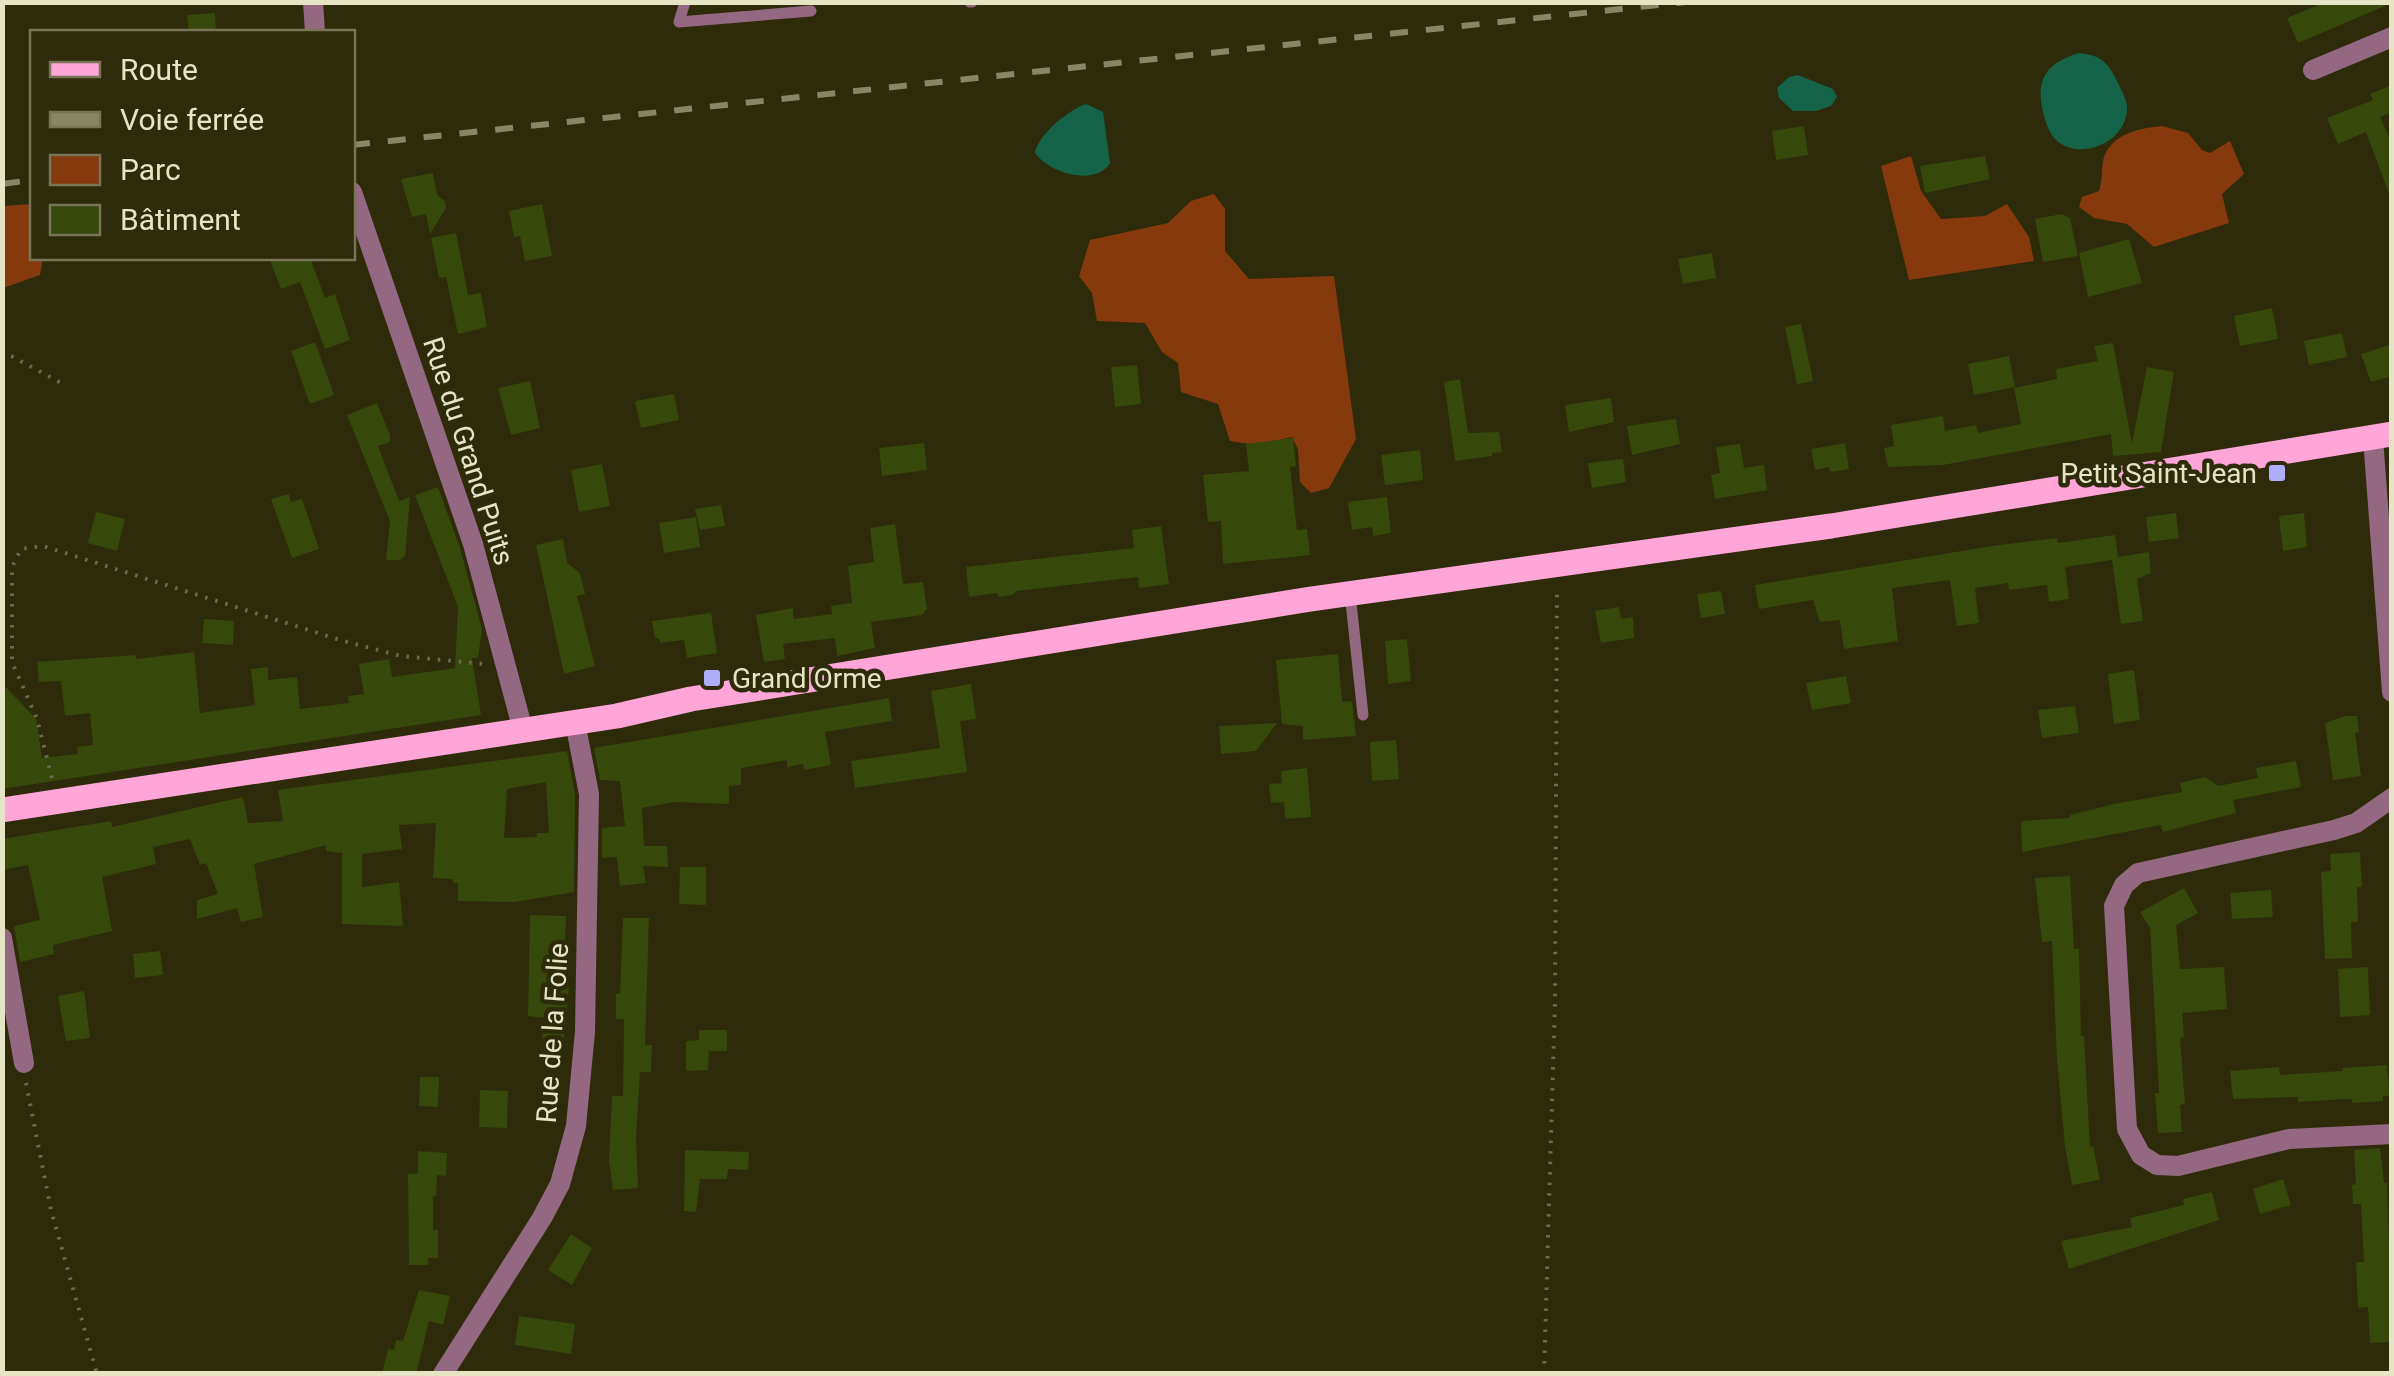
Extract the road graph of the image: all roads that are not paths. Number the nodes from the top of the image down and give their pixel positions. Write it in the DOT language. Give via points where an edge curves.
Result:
graph roads {
  1 [pos="313,2"];
  2 [pos="685,2"];
  3 [pos="811,11"];
  4 [pos="314,30"];
  5 [pos="2392,37"];
  6 [pos="2312,70"];
  7 [pos="355,201"];
  8 [pos="2382,436"];
  9 [pos="1350,594"];
  10 [pos="2392,692"];
  11 [pos="1363,714"];
  12 [pos="575,722"];
  13 [pos="523,730"];
  14 [pos="2392,798"];
  15 [pos="2,810"];
  16 [pos="2,938"];
  17 [pos="24,1063"];
  18 [pos="2392,1134"];
  19 [pos="443,1374"];
  1 -- 4 [label="street"];
  2 -- 3 [label="lane" via="679,22"];
  5 -- 6 [label="street"];
  7 -- 13 [label="street, Rue du Grand Puits" via="473,544"];
  8 -- 9 [label="main road" via="1849,523"];
  8 -- 10 [label="street"];
  9 -- 11 [label="lane"];
  9 -- 12 [label="main road"];
  12 -- 13 [label="main road"];
  12 -- 19 [label="street, Rue de la Folie" via="588,794 585,1032 576,1126 560,1184 542,1218"];
  13 -- 15 [label="main road"];
  14 -- 18 [label="street" via="2334,830 2138,874 2114,906 2127,1128 2141,1155 2157,1165 2178,1166 2289,1139"];
  16 -- 17 [label="street"];
}
